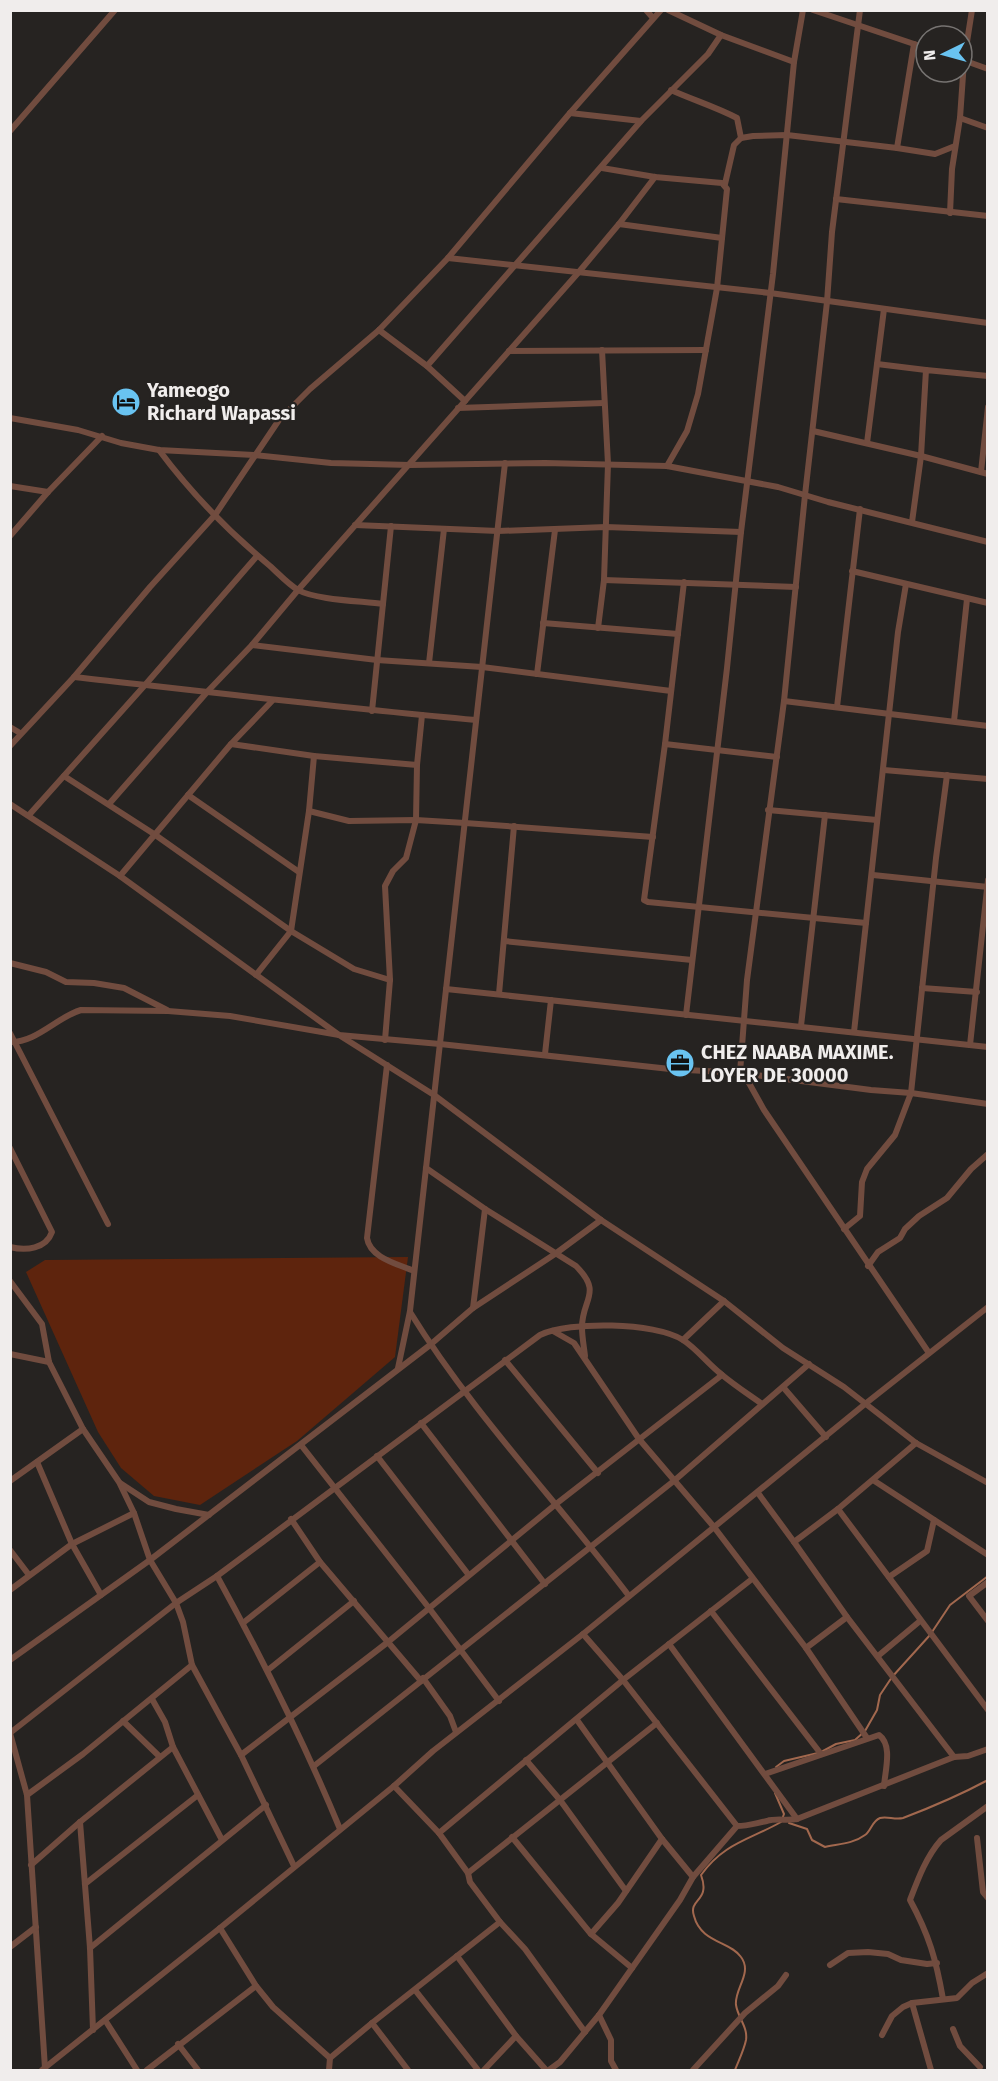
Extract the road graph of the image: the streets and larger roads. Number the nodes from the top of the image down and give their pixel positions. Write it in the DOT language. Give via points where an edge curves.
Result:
graph roads {
  1 [pos="115,10"];
  2 [pos="646,10"];
  3 [pos="662,10"];
  4 [pos="668,10"];
  5 [pos="803,10"];
  6 [pos="813,10"];
  7 [pos="860,10"];
  8 [pos="653,18"];
  9 [pos="858,25"];
  10 [pos="721,35"];
  11 [pos="914,44"];
  12 [pos="794,62"];
  13 [pos="962,84"];
  14 [pos="671,90"];
  15 [pos="570,113"];
  16 [pos="960,118"];
  17 [pos="641,121"];
  18 [pos="987,128"];
  19 [pos="10,131"];
  20 [pos="787,135"];
  21 [pos="741,138"];
  22 [pos="844,143"];
  23 [pos="955,146"];
  24 [pos="897,148"];
  25 [pos="602,168"];
  26 [pos="655,177"];
  27 [pos="725,184"];
  28 [pos="836,200"];
  29 [pos="950,213"];
  30 [pos="987,216"];
  31 [pos="620,224"];
  32 [pos="722,238"];
  33 [pos="448,258"];
  34 [pos="515,267"];
  35 [pos="579,273"];
  36 [pos="717,288"];
  37 [pos="770,293"];
  38 [pos="827,302"];
  39 [pos="884,309"];
  40 [pos="987,323"];
  41 [pos="380,330"];
  42 [pos="602,350"];
  43 [pos="706,350"];
  44 [pos="509,351"];
  45 [pos="877,364"];
  46 [pos="427,366"];
  47 [pos="926,370"];
  48 [pos="987,376"];
  49 [pos="465,401"];
  50 [pos="604,404"];
  51 [pos="987,407"];
  52 [pos="459,408"];
  53 [pos="10,418"];
  54 [pos="813,431"];
  55 [pos="102,436"];
  56 [pos="867,443"];
  57 [pos="159,450"];
  58 [pos="254,455"];
  59 [pos="921,456"];
  60 [pos="506,463"];
  61 [pos="608,464"];
  62 [pos="410,465"];
  63 [pos="667,466"];
  64 [pos="984,473"];
  65 [pos="748,480"];
  66 [pos="10,486"];
  67 [pos="48,492"];
  68 [pos="805,495"];
  69 [pos="860,509"];
  70 [pos="215,515"];
  71 [pos="912,522"];
  72 [pos="355,525"];
  73 [pos="391,526"];
  74 [pos="606,527"];
  75 [pos="444,529"];
  76 [pos="555,530"];
  77 [pos="498,531"];
  78 [pos="741,531"];
  79 [pos="10,536"];
  80 [pos="987,542"];
  81 [pos="257,556"];
  82 [pos="852,571"];
  83 [pos="604,580"];
  84 [pos="684,582"];
  85 [pos="735,583"];
  86 [pos="906,584"];
  87 [pos="796,587"];
  88 [pos="298,590"];
  89 [pos="967,599"];
  90 [pos="987,603"];
  91 [pos="383,604"];
  92 [pos="543,623"];
  93 [pos="598,628"];
  94 [pos="678,634"];
  95 [pos="252,645"];
  96 [pos="377,660"];
  97 [pos="429,663"];
  98 [pos="482,667"];
  99 [pos="537,674"];
  100 [pos="74,677"];
  101 [pos="145,685"];
  102 [pos="208,691"];
  103 [pos="671,691"];
  104 [pos="272,701"];
  105 [pos="784,701"];
  106 [pos="837,707"];
  107 [pos="372,711"];
  108 [pos="889,714"];
  109 [pos="422,715"];
  110 [pos="476,720"];
  111 [pos="954,721"];
  112 [pos="987,726"];
  113 [pos="10,728"];
  114 [pos="20,733"];
  115 [pos="231,744"];
  116 [pos="666,744"];
  117 [pos="10,746"];
  118 [pos="717,749"];
  119 [pos="314,756"];
  120 [pos="777,757"];
  121 [pos="417,765"];
  122 [pos="884,770"];
  123 [pos="947,775"];
  124 [pos="64,776"];
  125 [pos="987,779"];
  126 [pos="188,795"];
  127 [pos="10,804"];
  128 [pos="109,804"];
  129 [pos="768,810"];
  130 [pos="309,811"];
  131 [pos="29,815"];
  132 [pos="825,815"];
  133 [pos="416,820"];
  134 [pos="877,820"];
  135 [pos="465,823"];
  136 [pos="514,826"];
  137 [pos="154,834"];
  138 [pos="653,837"];
  139 [pos="299,872"];
  140 [pos="873,875"];
  141 [pos="120,876"];
  142 [pos="934,882"];
  143 [pos="987,885"];
  144 [pos="699,907"];
  145 [pos="755,912"];
  146 [pos="813,917"];
  147 [pos="867,923"];
  148 [pos="291,931"];
  149 [pos="504,941"];
  150 [pos="692,960"];
  151 [pos="10,963"];
  152 [pos="256,975"];
  153 [pos="390,980"];
  154 [pos="922,988"];
  155 [pos="446,989"];
  156 [pos="977,992"];
  157 [pos="499,994"];
  158 [pos="551,1000"];
  159 [pos="168,1011"];
  160 [pos="686,1015"];
  161 [pos="743,1022"];
  162 [pos="801,1026"];
  163 [pos="854,1032"];
  164 [pos="10,1033"];
  165 [pos="339,1035"];
  166 [pos="916,1039"];
  167 [pos="385,1040"];
  168 [pos="13,1042"];
  169 [pos="440,1044"];
  170 [pos="970,1045"];
  171 [pos="987,1047"];
  172 [pos="545,1054"];
  173 [pos="387,1065"];
  174 [pos="740,1073"];
  175 [pos="912,1093"];
  176 [pos="434,1095"];
  177 [pos="987,1104"];
  178 [pos="10,1148"];
  179 [pos="987,1154"];
  180 [pos="426,1168"];
  181 [pos="485,1209"];
  182 [pos="601,1220"];
  183 [pos="108,1224"];
  184 [pos="844,1228"];
  185 [pos="10,1247"];
  186 [pos="555,1254"];
  187 [pos="868,1266"];
  188 [pos="414,1271"];
  189 [pos="10,1281"];
  190 [pos="724,1301"];
  191 [pos="473,1308"];
  192 [pos="987,1308"];
  193 [pos="410,1311"];
  194 [pos="582,1327"];
  195 [pos="550,1330"];
  196 [pos="683,1340"];
  197 [pos="430,1345"];
  198 [pos="929,1353"];
  199 [pos="10,1354"];
  200 [pos="586,1358"];
  201 [pos="505,1360"];
  202 [pos="49,1362"];
  203 [pos="809,1364"];
  204 [pos="398,1368"];
  205 [pos="722,1375"];
  206 [pos="783,1387"];
  207 [pos="464,1391"];
  208 [pos="762,1404"];
  209 [pos="865,1404"];
  210 [pos="421,1423"];
  211 [pos="83,1429"];
  212 [pos="826,1437"];
  213 [pos="639,1439"];
  214 [pos="916,1443"];
  215 [pos="301,1445"];
  216 [pos="377,1455"];
  217 [pos="37,1462"];
  218 [pos="598,1473"];
  219 [pos="675,1480"];
  220 [pos="873,1480"];
  221 [pos="10,1481"];
  222 [pos="119,1482"];
  223 [pos="987,1482"];
  224 [pos="334,1486"];
  225 [pos="758,1493"];
  226 [pos="556,1504"];
  227 [pos="838,1509"];
  228 [pos="134,1513"];
  229 [pos="209,1515"];
  230 [pos="291,1520"];
  231 [pos="934,1520"];
  232 [pos="714,1527"];
  233 [pos="511,1540"];
  234 [pos="795,1542"];
  235 [pos="72,1544"];
  236 [pos="592,1546"];
  237 [pos="10,1550"];
  238 [pos="987,1555"];
  239 [pos="150,1560"];
  240 [pos="320,1562"];
  241 [pos="468,1574"];
  242 [pos="29,1575"];
  243 [pos="217,1576"];
  244 [pos="889,1576"];
  245 [pos="752,1579"];
  246 [pos="987,1582"];
  247 [pos="545,1584"];
  248 [pos="10,1590"];
  249 [pos="101,1595"];
  250 [pos="630,1596"];
  251 [pos="354,1601"];
  252 [pos="176,1603"];
  253 [pos="429,1608"];
  254 [pos="711,1611"];
  255 [pos="847,1617"];
  256 [pos="920,1621"];
  257 [pos="987,1621"];
  258 [pos="243,1623"];
  259 [pos="583,1634"];
  260 [pos="388,1642"];
  261 [pos="669,1644"];
  262 [pos="806,1648"];
  263 [pos="462,1650"];
  264 [pos="878,1656"];
  265 [pos="10,1660"];
  266 [pos="192,1665"];
  267 [pos="268,1670"];
  268 [pos="422,1680"];
  269 [pos="623,1680"];
  270 [pos="152,1699"];
  271 [pos="499,1701"];
  272 [pos="987,1710"];
  273 [pos="290,1719"];
  274 [pos="577,1720"];
  275 [pos="123,1722"];
  276 [pos="657,1723"];
  277 [pos="456,1732"];
  278 [pos="10,1733"];
  279 [pos="867,1738"];
  280 [pos="173,1747"];
  281 [pos="987,1749"];
  282 [pos="821,1754"];
  283 [pos="241,1755"];
  284 [pos="160,1757"];
  285 [pos="954,1757"];
  286 [pos="526,1760"];
  287 [pos="606,1762"];
  288 [pos="314,1766"];
  289 [pos="765,1773"];
  290 [pos="394,1786"];
  291 [pos="884,1786"];
  292 [pos="27,1795"];
  293 [pos="198,1795"];
  294 [pos="560,1800"];
  295 [pos="266,1805"];
  296 [pos="987,1806"];
  297 [pos="797,1819"];
  298 [pos="80,1822"];
  299 [pos="737,1826"];
  300 [pos="340,1828"];
  301 [pos="439,1833"];
  302 [pos="512,1837"];
  303 [pos="977,1838"];
  304 [pos="662,1839"];
  305 [pos="222,1840"];
  306 [pos="31,1865"];
  307 [pos="294,1866"];
  308 [pos="468,1873"];
  309 [pos="693,1876"];
  310 [pos="84,1884"];
  311 [pos="626,1891"];
  312 [pos="987,1898"];
  313 [pos="500,1922"];
  314 [pos="36,1927"];
  315 [pos="220,1928"];
  316 [pos="591,1934"];
  317 [pos="10,1947"];
  318 [pos="90,1948"];
  319 [pos="457,1956"];
  320 [pos="937,1963"];
  321 [pos="830,1965"];
  322 [pos="632,1968"];
  323 [pos="987,1973"];
  324 [pos="786,1975"];
  325 [pos="256,1986"];
  326 [pos="415,1990"];
  327 [pos="943,1999"];
  328 [pos="912,2003"];
  329 [pos="599,2015"];
  330 [pos="105,2020"];
  331 [pos="372,2023"];
  332 [pos="953,2029"];
  333 [pos="93,2030"];
  334 [pos="585,2032"];
  335 [pos="882,2035"];
  336 [pos="516,2036"];
  337 [pos="178,2044"];
  338 [pos="330,2058"];
  339 [pos="987,2063"];
  340 [pos="980,2068"];
  341 [pos="44,2069"];
  342 [pos="137,2070"];
  343 [pos="147,2070"];
  344 [pos="198,2070"];
  345 [pos="329,2070"];
  346 [pos="408,2070"];
  347 [pos="478,2070"];
  348 [pos="484,2070"];
  349 [pos="548,2070"];
  350 [pos="616,2070"];
  351 [pos="693,2070"];
  352 [pos="931,2070"];
  1 -- 19 [label="street"];
  2 -- 8 [label="street"];
  3 -- 8 [label="street"];
  4 -- 10 [label="street"];
  5 -- 12 [label="street"];
  6 -- 9 [label="street"];
  7 -- 9 [label="street"];
  8 -- 15 [label="street"];
  9 -- 11 [label="street"];
  9 -- 22 [label="street"];
  10 -- 12 [label="street"];
  10 -- 14 [label="street" via="708,54"];
  11 -- 24 [label="street"];
  12 -- 20 [label="street"];
  13 -- 16 [label="street"];
  14 -- 17 [label="street"];
  14 -- 21 [label="street" via="737,118"];
  15 -- 17 [label="street"];
  15 -- 33 [label="street"];
  16 -- 18 [label="street"];
  16 -- 23 [label="street"];
  17 -- 25 [label="street"];
  20 -- 21 [label="street"];
  20 -- 22 [label="street"];
  20 -- 37 [label="street"];
  21 -- 27 [label="street" via="734,145"];
  22 -- 24 [label="street"];
  22 -- 28 [label="street"];
  23 -- 24 [label="street" via="935,154"];
  23 -- 29 [label="street"];
  25 -- 26 [label="street"];
  25 -- 34 [label="street"];
  26 -- 27 [label="street"];
  26 -- 31 [label="street"];
  27 -- 32 [label="street"];
  28 -- 29 [label="street"];
  28 -- 38 [label="street"];
  29 -- 30 [label="street"];
  31 -- 32 [label="street"];
  31 -- 35 [label="street"];
  32 -- 36 [label="street"];
  33 -- 34 [label="street"];
  33 -- 41 [label="street"];
  34 -- 35 [label="street"];
  34 -- 46 [label="street"];
  35 -- 36 [label="street"];
  35 -- 44 [label="street"];
  36 -- 37 [label="street"];
  36 -- 43 [label="street"];
  37 -- 38 [label="street"];
  37 -- 65 [label="street"];
  38 -- 39 [label="street"];
  38 -- 54 [label="street"];
  39 -- 40 [label="street"];
  39 -- 45 [label="street"];
  41 -- 46 [label="street"];
  41 -- 58 [label="street" via="310,389 279,420"];
  42 -- 43 [label="street"];
  42 -- 44 [label="street"];
  42 -- 50 [label="street"];
  43 -- 63 [label="street" via="687,431"];
  44 -- 49 [label="street"];
  45 -- 47 [label="street"];
  45 -- 56 [label="street"];
  46 -- 49 [label="street"];
  47 -- 48 [label="street"];
  47 -- 59 [label="street"];
  49 -- 52 [label="street"];
  50 -- 52 [label="street"];
  50 -- 61 [label="street"];
  51 -- 64 [label="street"];
  52 -- 62 [label="street"];
  53 -- 55 [label="street"];
  54 -- 56 [label="street"];
  54 -- 68 [label="street"];
  55 -- 57 [label="street"];
  55 -- 67 [label="street"];
  56 -- 59 [label="street"];
  57 -- 58 [label="street"];
  57 -- 70 [label="street"];
  58 -- 62 [label="street" via="331,463"];
  58 -- 70 [label="street"];
  59 -- 64 [label="street"];
  59 -- 71 [label="street"];
  60 -- 61 [label="street"];
  60 -- 62 [label="street"];
  60 -- 77 [label="street"];
  61 -- 63 [label="street"];
  61 -- 74 [label="street"];
  62 -- 72 [label="street"];
  63 -- 65 [label="street"];
  65 -- 68 [label="street"];
  65 -- 78 [label="street"];
  66 -- 67 [label="street"];
  67 -- 79 [label="street"];
  68 -- 69 [label="street"];
  68 -- 87 [label="street"];
  69 -- 71 [label="street"];
  69 -- 82 [label="street"];
  70 -- 81 [label="street"];
  70 -- 100 [label="street"];
  71 -- 80 [label="street"];
  72 -- 73 [label="street"];
  72 -- 88 [label="street"];
  73 -- 75 [label="street"];
  73 -- 91 [label="street"];
  74 -- 76 [label="street"];
  74 -- 78 [label="street"];
  74 -- 83 [label="street"];
  75 -- 77 [label="street"];
  75 -- 97 [label="street"];
  76 -- 77 [label="street"];
  76 -- 92 [label="street"];
  77 -- 98 [label="street"];
  78 -- 85 [label="street"];
  81 -- 88 [label="street"];
  81 -- 101 [label="street"];
  82 -- 86 [label="street"];
  82 -- 106 [label="street"];
  83 -- 84 [label="street"];
  83 -- 93 [label="street"];
  84 -- 85 [label="street"];
  84 -- 94 [label="street"];
  85 -- 87 [label="street"];
  85 -- 118 [label="street"];
  86 -- 89 [label="street"];
  86 -- 108 [label="street"];
  87 -- 105 [label="street"];
  88 -- 91 [label="street" via="315,596"];
  88 -- 95 [label="street"];
  89 -- 90 [label="street"];
  89 -- 111 [label="street"];
  91 -- 96 [label="street"];
  92 -- 93 [label="street"];
  92 -- 99 [label="street"];
  93 -- 94 [label="street"];
  94 -- 103 [label="street"];
  95 -- 96 [label="street"];
  95 -- 102 [label="street"];
  96 -- 97 [label="street"];
  96 -- 107 [label="street"];
  97 -- 98 [label="street"];
  98 -- 99 [label="street"];
  98 -- 110 [label="street"];
  99 -- 103 [label="street"];
  100 -- 101 [label="street"];
  100 -- 114 [label="street"];
  101 -- 102 [label="street"];
  101 -- 124 [label="street"];
  102 -- 104 [label="street"];
  102 -- 128 [label="street"];
  103 -- 116 [label="street"];
  104 -- 107 [label="street"];
  104 -- 115 [label="street"];
  105 -- 106 [label="street"];
  105 -- 120 [label="street"];
  106 -- 108 [label="street"];
  107 -- 109 [label="street"];
  108 -- 111 [label="street"];
  108 -- 122 [label="street"];
  109 -- 110 [label="street"];
  109 -- 121 [label="street"];
  110 -- 135 [label="street"];
  111 -- 112 [label="street"];
  113 -- 114 [label="street"];
  114 -- 117 [label="street"];
  115 -- 119 [label="street"];
  115 -- 126 [label="street"];
  116 -- 118 [label="street"];
  116 -- 138 [label="street"];
  118 -- 120 [label="street"];
  118 -- 144 [label="street"];
  119 -- 121 [label="street"];
  119 -- 130 [label="street"];
  120 -- 129 [label="street"];
  121 -- 133 [label="street"];
  122 -- 123 [label="street"];
  122 -- 134 [label="street"];
  123 -- 125 [label="street"];
  123 -- 142 [label="street"];
  124 -- 128 [label="street"];
  124 -- 131 [label="street"];
  126 -- 137 [label="street"];
  126 -- 139 [label="street"];
  127 -- 131 [label="street"];
  128 -- 137 [label="street"];
  129 -- 132 [label="street"];
  129 -- 145 [label="street"];
  130 -- 133 [label="street" via="342,820"];
  130 -- 139 [label="street"];
  131 -- 141 [label="street"];
  132 -- 134 [label="street"];
  132 -- 146 [label="street"];
  133 -- 135 [label="street"];
  133 -- 153 [label="street" via="406,858 385,886"];
  134 -- 140 [label="street"];
  135 -- 136 [label="street"];
  135 -- 155 [label="street"];
  136 -- 138 [label="street"];
  136 -- 149 [label="street"];
  137 -- 141 [label="street"];
  137 -- 148 [label="street"];
  138 -- 144 [label="street" via="644,900"];
  139 -- 148 [label="street"];
  140 -- 142 [label="street"];
  140 -- 147 [label="street"];
  141 -- 152 [label="street"];
  142 -- 143 [label="street"];
  142 -- 154 [label="street"];
  143 -- 156 [label="street"];
  144 -- 145 [label="street"];
  144 -- 150 [label="street"];
  145 -- 146 [label="street"];
  145 -- 161 [label="street"];
  146 -- 147 [label="street"];
  146 -- 162 [label="street"];
  147 -- 163 [label="street"];
  148 -- 152 [label="street"];
  148 -- 153 [label="street" via="354,969"];
  149 -- 150 [label="street"];
  149 -- 157 [label="street"];
  150 -- 160 [label="street"];
  151 -- 159 [label="street" via="66,982 124,988"];
  152 -- 165 [label="street"];
  153 -- 167 [label="street"];
  154 -- 156 [label="street"];
  154 -- 166 [label="street"];
  155 -- 157 [label="street"];
  155 -- 169 [label="street"];
  156 -- 170 [label="street"];
  157 -- 158 [label="street"];
  158 -- 160 [label="street"];
  158 -- 172 [label="street"];
  159 -- 165 [label="street" via="230,1016"];
  159 -- 168 [label="street" via="81,1010"];
  160 -- 161 [label="street"];
  161 -- 162 [label="street"];
  161 -- 174 [label="street"];
  162 -- 163 [label="street"];
  163 -- 166 [label="street"];
  164 -- 168 [label="street"];
  165 -- 167 [label="street"];
  165 -- 173 [label="street"];
  166 -- 170 [label="street"];
  166 -- 175 [label="street"];
  167 -- 169 [label="street"];
  168 -- 183 [label="street"];
  169 -- 172 [label="street"];
  169 -- 176 [label="street"];
  170 -- 171 [label="street"];
  172 -- 174 [label="street"];
  173 -- 176 [label="street"];
  173 -- 188 [label="street" via="367,1238 374,1253"];
  174 -- 175 [label="street"];
  174 -- 184 [label="street"];
  175 -- 177 [label="street"];
  175 -- 184 [label="street" via="895,1135 867,1168 860,1216"];
  176 -- 180 [label="street"];
  176 -- 182 [label="street"];
  178 -- 185 [label="street" via="52,1232 39,1247"];
  179 -- 187 [label="street" via="947,1198 919,1216"];
  180 -- 181 [label="street"];
  180 -- 188 [label="street"];
  181 -- 186 [label="street"];
  181 -- 191 [label="street"];
  182 -- 186 [label="street"];
  182 -- 190 [label="street"];
  184 -- 187 [label="street"];
  186 -- 191 [label="street"];
  186 -- 194 [label="street" via="587,1277 590,1292"];
  187 -- 198 [label="street"];
  188 -- 193 [label="street"];
  189 -- 202 [label="street" via="42,1324"];
  190 -- 196 [label="street"];
  190 -- 203 [label="street"];
  191 -- 197 [label="street"];
  192 -- 198 [label="street"];
  193 -- 197 [label="street"];
  193 -- 204 [label="street"];
  194 -- 195 [label="street"];
  194 -- 196 [label="street" via="632,1327"];
  194 -- 200 [label="street"];
  195 -- 200 [label="street" via="574,1343"];
  195 -- 201 [label="street"];
  196 -- 205 [label="street"];
  197 -- 204 [label="street"];
  197 -- 207 [label="street"];
  198 -- 209 [label="street"];
  199 -- 202 [label="street"];
  200 -- 213 [label="street"];
  201 -- 207 [label="street"];
  201 -- 218 [label="street"];
  202 -- 211 [label="street"];
  203 -- 206 [label="street"];
  203 -- 209 [label="street"];
  204 -- 215 [label="street"];
  205 -- 208 [label="street"];
  205 -- 213 [label="street"];
  206 -- 208 [label="street"];
  206 -- 212 [label="street"];
  207 -- 210 [label="street"];
  207 -- 226 [label="street"];
  208 -- 219 [label="street"];
  209 -- 212 [label="street"];
  209 -- 214 [label="street"];
  210 -- 216 [label="street"];
  210 -- 233 [label="street"];
  211 -- 217 [label="street"];
  211 -- 222 [label="street"];
  212 -- 225 [label="street"];
  213 -- 218 [label="street"];
  213 -- 219 [label="street"];
  214 -- 220 [label="street"];
  214 -- 223 [label="street"];
  215 -- 224 [label="street"];
  215 -- 229 [label="street"];
  216 -- 224 [label="street"];
  216 -- 241 [label="street"];
  217 -- 221 [label="street"];
  217 -- 235 [label="street"];
  218 -- 226 [label="street"];
  219 -- 232 [label="street"];
  219 -- 236 [label="street"];
  220 -- 227 [label="street"];
  220 -- 231 [label="street"];
  222 -- 228 [label="street"];
  222 -- 229 [label="street" via="149,1502"];
  224 -- 230 [label="street"];
  224 -- 253 [label="street"];
  225 -- 232 [label="street"];
  225 -- 234 [label="street"];
  226 -- 233 [label="street"];
  226 -- 236 [label="street"];
  227 -- 234 [label="street"];
  227 -- 244 [label="street"];
  228 -- 235 [label="street"];
  228 -- 239 [label="street"];
  229 -- 239 [label="street"];
  230 -- 240 [label="street"];
  230 -- 243 [label="street"];
  231 -- 238 [label="street"];
  231 -- 244 [label="street" via="927,1551"];
  232 -- 245 [label="street"];
  232 -- 250 [label="street"];
  233 -- 241 [label="street"];
  233 -- 247 [label="street"];
  234 -- 255 [label="street"];
  235 -- 242 [label="street"];
  235 -- 249 [label="street"];
  236 -- 247 [label="street"];
  236 -- 250 [label="street"];
  237 -- 242 [label="street"];
  239 -- 249 [label="street"];
  239 -- 252 [label="street"];
  240 -- 251 [label="street"];
  240 -- 258 [label="street"];
  241 -- 253 [label="street"];
  242 -- 248 [label="street"];
  243 -- 252 [label="street"];
  243 -- 258 [label="street"];
  244 -- 256 [label="street"];
  245 -- 254 [label="street"];
  245 -- 262 [label="street"];
  246 -- 257 [label="street" via="969,1596"];
  247 -- 263 [label="street"];
  249 -- 265 [label="street"];
  250 -- 259 [label="street"];
  251 -- 260 [label="street"];
  251 -- 267 [label="street"];
  252 -- 266 [label="street"];
  252 -- 278 [label="street"];
  253 -- 260 [label="street"];
  253 -- 263 [label="street"];
  254 -- 261 [label="street"];
  254 -- 282 [label="street"];
  255 -- 262 [label="street"];
  255 -- 264 [label="street"];
  256 -- 264 [label="street"];
  256 -- 272 [label="street"];
  258 -- 267 [label="street"];
  259 -- 269 [label="street"];
  259 -- 271 [label="street"];
  260 -- 268 [label="street"];
  260 -- 273 [label="street"];
  261 -- 269 [label="street"];
  261 -- 289 [label="street"];
  262 -- 279 [label="street"];
  263 -- 268 [label="street"];
  263 -- 271 [label="street"];
  264 -- 285 [label="street"];
  266 -- 270 [label="street"];
  266 -- 283 [label="street"];
  267 -- 273 [label="street"];
  268 -- 277 [label="street" via="452,1719"];
  268 -- 288 [label="street"];
  269 -- 274 [label="street"];
  269 -- 276 [label="street"];
  270 -- 275 [label="street"];
  270 -- 280 [label="street"];
  271 -- 277 [label="street"];
  273 -- 283 [label="street"];
  273 -- 288 [label="street"];
  274 -- 286 [label="street"];
  274 -- 287 [label="street"];
  275 -- 284 [label="street"];
  275 -- 292 [label="street"];
  276 -- 287 [label="street"];
  276 -- 299 [label="street"];
  277 -- 290 [label="street"];
  278 -- 292 [label="street"];
  279 -- 282 [label="street"];
  279 -- 291 [label="street" via="880,1736 886,1744"];
  280 -- 284 [label="street"];
  280 -- 293 [label="street"];
  281 -- 285 [label="street"];
  282 -- 289 [label="street"];
  283 -- 295 [label="street"];
  284 -- 298 [label="street"];
  285 -- 291 [label="street"];
  286 -- 294 [label="street"];
  286 -- 301 [label="street"];
  287 -- 294 [label="street"];
  287 -- 304 [label="street"];
  288 -- 300 [label="street"];
  289 -- 297 [label="street"];
  290 -- 300 [label="street"];
  290 -- 301 [label="street"];
  291 -- 297 [label="street"];
  292 -- 306 [label="street"];
  293 -- 305 [label="street"];
  293 -- 310 [label="street"];
  294 -- 302 [label="street"];
  294 -- 311 [label="street"];
  295 -- 305 [label="street"];
  295 -- 307 [label="street"];
  296 -- 320 [label="street" via="941,1840 909,1900"];
  297 -- 299 [label="street"];
  298 -- 306 [label="street"];
  298 -- 310 [label="street"];
  299 -- 309 [label="street"];
  300 -- 307 [label="street"];
  301 -- 308 [label="street"];
  302 -- 308 [label="street"];
  302 -- 316 [label="street"];
  303 -- 312 [label="street"];
  304 -- 309 [label="street"];
  304 -- 311 [label="street"];
  305 -- 318 [label="street"];
  306 -- 314 [label="street"];
  307 -- 315 [label="street"];
  308 -- 313 [label="street" via="470,1882"];
  309 -- 322 [label="street"];
  310 -- 318 [label="street"];
  311 -- 316 [label="street"];
  313 -- 319 [label="street"];
  313 -- 334 [label="street" via="525,1948"];
  314 -- 317 [label="street"];
  314 -- 341 [label="street"];
  315 -- 325 [label="street"];
  315 -- 330 [label="street"];
  316 -- 322 [label="street"];
  318 -- 333 [label="street"];
  319 -- 326 [label="street"];
  319 -- 336 [label="street"];
  320 -- 321 [label="street" via="868,1952 848,1953"];
  320 -- 327 [label="street"];
  322 -- 329 [label="street"];
  323 -- 327 [label="street" via="957,1998"];
  324 -- 351 [label="street"];
  325 -- 337 [label="street"];
  325 -- 338 [label="street" via="287,2021"];
  326 -- 331 [label="street"];
  326 -- 347 [label="street"];
  327 -- 328 [label="street"];
  328 -- 335 [label="street" via="896,2011"];
  328 -- 352 [label="street"];
  329 -- 334 [label="street"];
  329 -- 350 [label="street" via="611,2040 611,2061"];
  330 -- 333 [label="street"];
  330 -- 342 [label="street"];
  331 -- 338 [label="street"];
  331 -- 346 [label="street"];
  332 -- 340 [label="street" via="960,2046"];
  333 -- 341 [label="street"];
  334 -- 349 [label="street" via="560,2062"];
  336 -- 348 [label="street"];
  336 -- 349 [label="street"];
  337 -- 343 [label="street"];
  337 -- 344 [label="street"];
  338 -- 345 [label="street"];
  339 -- 340 [label="street"];
}
